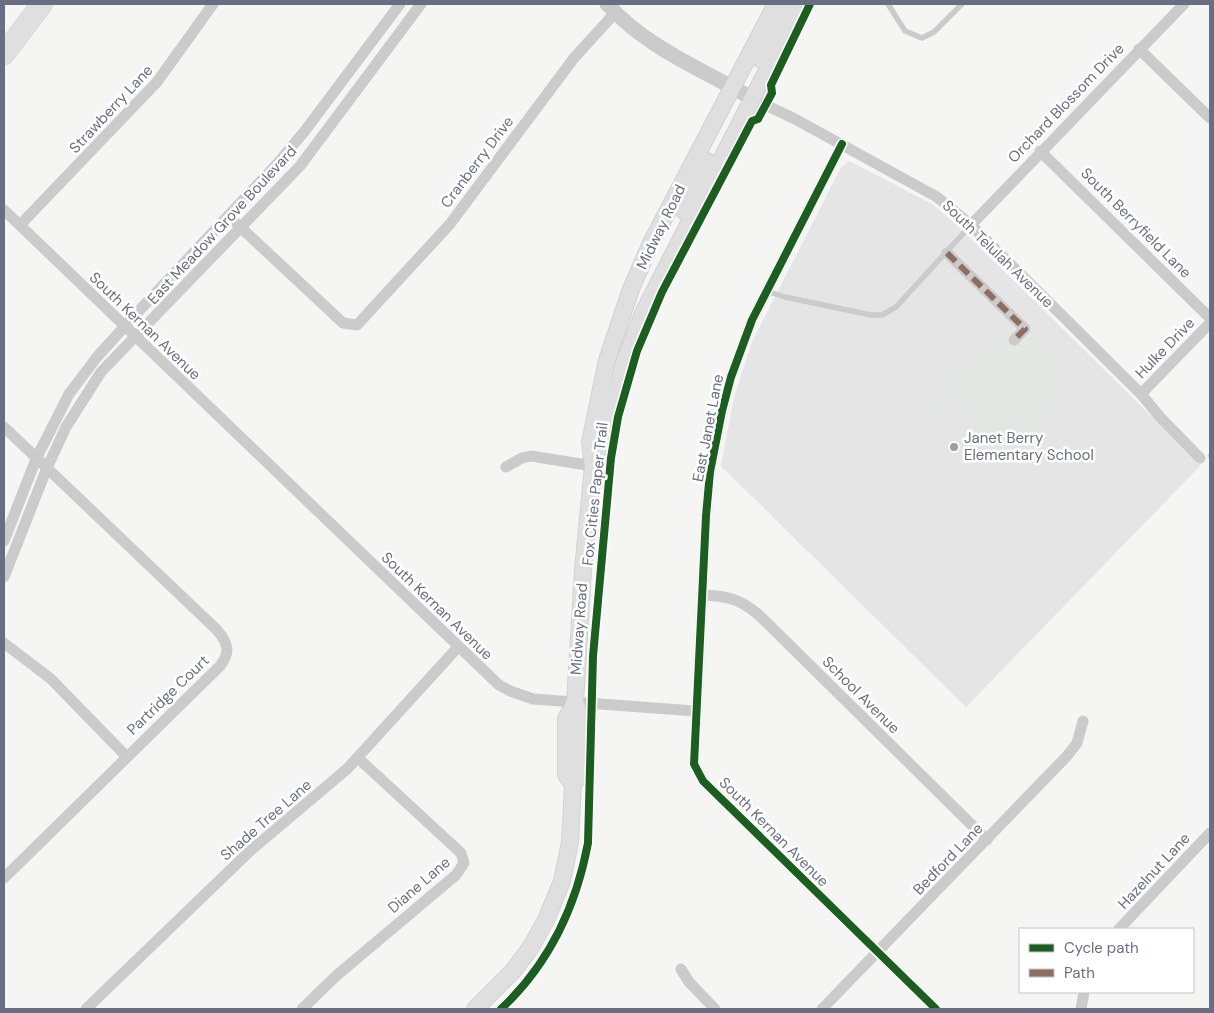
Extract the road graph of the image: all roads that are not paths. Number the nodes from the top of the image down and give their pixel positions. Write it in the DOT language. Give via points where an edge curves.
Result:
graph roads {
  1 [pos="42,4"];
  2 [pos="213,4"];
  3 [pos="400,4"];
  4 [pos="421,4"];
  5 [pos="776,4"];
  6 [pos="787,4"];
  7 [pos="801,4"];
  8 [pos="888,4"];
  9 [pos="962,4"];
  10 [pos="1184,4"];
  11 [pos="611,8"];
  12 [pos="1139,49"];
  13 [pos="4,54"];
  14 [pos="733,87"];
  15 [pos="753,99"];
  16 [pos="1210,118"];
  17 [pos="842,144"];
  18 [pos="1040,152"];
  19 [pos="4,210"];
  20 [pos="228,216"];
  21 [pos="20,225"];
  22 [pos="971,225"];
  23 [pos="241,228"];
  24 [pos="675,248"];
  25 [pos="947,253"];
  26 [pos="766,291"];
  27 [pos="624,310"];
  28 [pos="642,317"];
  29 [pos="1210,318"];
  30 [pos="1210,323"];
  31 [pos="124,327"];
  32 [pos="133,336"];
  33 [pos="1014,340"];
  34 [pos="1141,394"];
  35 [pos="4,427"];
  36 [pos="36,458"];
  37 [pos="1200,458"];
  38 [pos="593,466"];
  39 [pos="506,467"];
  40 [pos="46,468"];
  41 [pos="4,541"];
  42 [pos="4,577"];
  43 [pos="702,595"];
  44 [pos="4,643"];
  45 [pos="458,647"];
  46 [pos="574,702"];
  47 [pos="695,711"];
  48 [pos="1083,721"];
  49 [pos="126,756"];
  50 [pos="358,758"];
  51 [pos="1210,833"];
  52 [pos="986,840"];
  53 [pos="4,878"];
  54 [pos="1121,928"];
  55 [pos="878,954"];
  56 [pos="681,968"];
  57 [pos="1084,993"];
  58 [pos="86,1009"];
  59 [pos="302,1009"];
  60 [pos="475,1009"];
  61 [pos="715,1009"];
  62 [pos="822,1009"];
  63 [pos="936,1009"];
  64 [pos="1081,1009"];
  1 -- 13 [label="highway"];
  2 -- 21 [label="street, Strawberry Lane" via="157,82"];
  3 -- 20 [label="street, East Meadow Grove Boulevard" via="304,132"];
  4 -- 23 [label="street, East Meadow Grove Boulevard" via="300,166"];
  5 -- 14 [label="main road, Midway Road"];
  6 -- 15 [label="main road" via="752,74"];
  7 -- 15 [label="main road, Midway Road"];
  8 -- 9 [label="lane" via="901,27 922,38 934,32"];
  10 -- 12 [label="street, Orchard Blossom Drive"];
  11 -- 14 [label="street, South Telulah Avenue" via="659,49"];
  11 -- 23 [label="street, Cranberry Drive" via="450,224 357,326 343,323"];
  12 -- 16 [label="street"];
  12 -- 18 [label="street, Orchard Blossom Drive"];
  14 -- 15 [label="street, South Telulah Avenue"];
  14 -- 24 [label="main road" via="733,110 680,219"];
  14 -- 27 [label="main road, Midway Road" via="651,243"];
  15 -- 17 [label="street, South Telulah Avenue"];
  15 -- 24 [label="main road, Midway Road"];
  17 -- 22 [label="street, South Telulah Avenue" via="932,194"];
  17 -- 26 [label="street, East Janet Lane"];
  18 -- 22 [label="street, Orchard Blossom Drive"];
  18 -- 29 [label="street, South Berryfield Lane"];
  19 -- 21 [label="street, South Kernan Avenue"];
  20 -- 23 [label="street"];
  20 -- 31 [label="street, East Meadow Grove Boulevard"];
  21 -- 31 [label="street, South Kernan Avenue"];
  22 -- 25 [label="lane"];
  22 -- 34 [label="street, South Telulah Avenue"];
  23 -- 32 [label="street, East Meadow Grove Boulevard" via="147,326"];
  24 -- 28 [label="main road, Midway Road"];
  25 -- 26 [label="lane" via="896,307 882,315 844,310"];
  25 -- 33 [label="street" via="1025,329"];
  26 -- 43 [label="street, East Janet Lane" via="740,350 722,411 710,472"];
  27 -- 28 [label="main road"];
  27 -- 38 [label="main road, Midway Road" via="607,360 596,409 590,442"];
  28 -- 38 [label="main road, Midway Road" via="614,394 603,447"];
  30 -- 34 [label="street, Hulke Drive"];
  31 -- 32 [label="street, South Kernan Avenue"];
  31 -- 36 [label="street, East Meadow Grove Boulevard" via="69,394"];
  32 -- 40 [label="street, East Meadow Grove Boulevard" via="84,395"];
  32 -- 45 [label="street, South Kernan Avenue"];
  34 -- 37 [label="street, South Telulah Avenue"];
  35 -- 36 [label="street, Partridge Court"];
  36 -- 40 [label="street, Partridge Court"];
  36 -- 41 [label="street, East Meadow Grove Boulevard"];
  38 -- 39 [label="street" via="531,456"];
  38 -- 46 [label="main road, Midway Road"];
  40 -- 42 [label="street, East Meadow Grove Boulevard"];
  40 -- 49 [label="street, Partridge Court" via="228,644 226,659 220,666"];
  43 -- 47 [label="street, East Janet Lane"];
  43 -- 52 [label="street, School Avenue" via="730,597 760,616"];
  44 -- 49 [label="street" via="51,679"];
  45 -- 46 [label="street, South Kernan Avenue" via="491,679 510,692 533,699"];
  45 -- 50 [label="street, Shade Tree Lane"];
  46 -- 47 [label="street, South Kernan Avenue"];
  46 -- 60 [label="main road, Midway Road" via="582,720 580,775 573,784 570,842 562,881 539,934 513,971"];
  47 -- 55 [label="street, South Kernan Avenue" via="694,764 703,781"];
  48 -- 52 [label="street, Bedford Lane" via="1077,743 1067,756"];
  49 -- 53 [label="street, Partridge Court"];
  50 -- 58 [label="street, Shade Tree Lane" via="250,851"];
  50 -- 59 [label="street, Diane Lane" via="461,853 464,863 456,875 336,976"];
  51 -- 54 [label="street, Hazelnut Lane"];
  52 -- 55 [label="street, Bedford Lane"];
  55 -- 62 [label="street, Bedford Lane"];
  55 -- 63 [label="street, South Kernan Avenue"];
  56 -- 61 [label="street" via="689,982"];
  57 -- 64 [label="street"];
}
